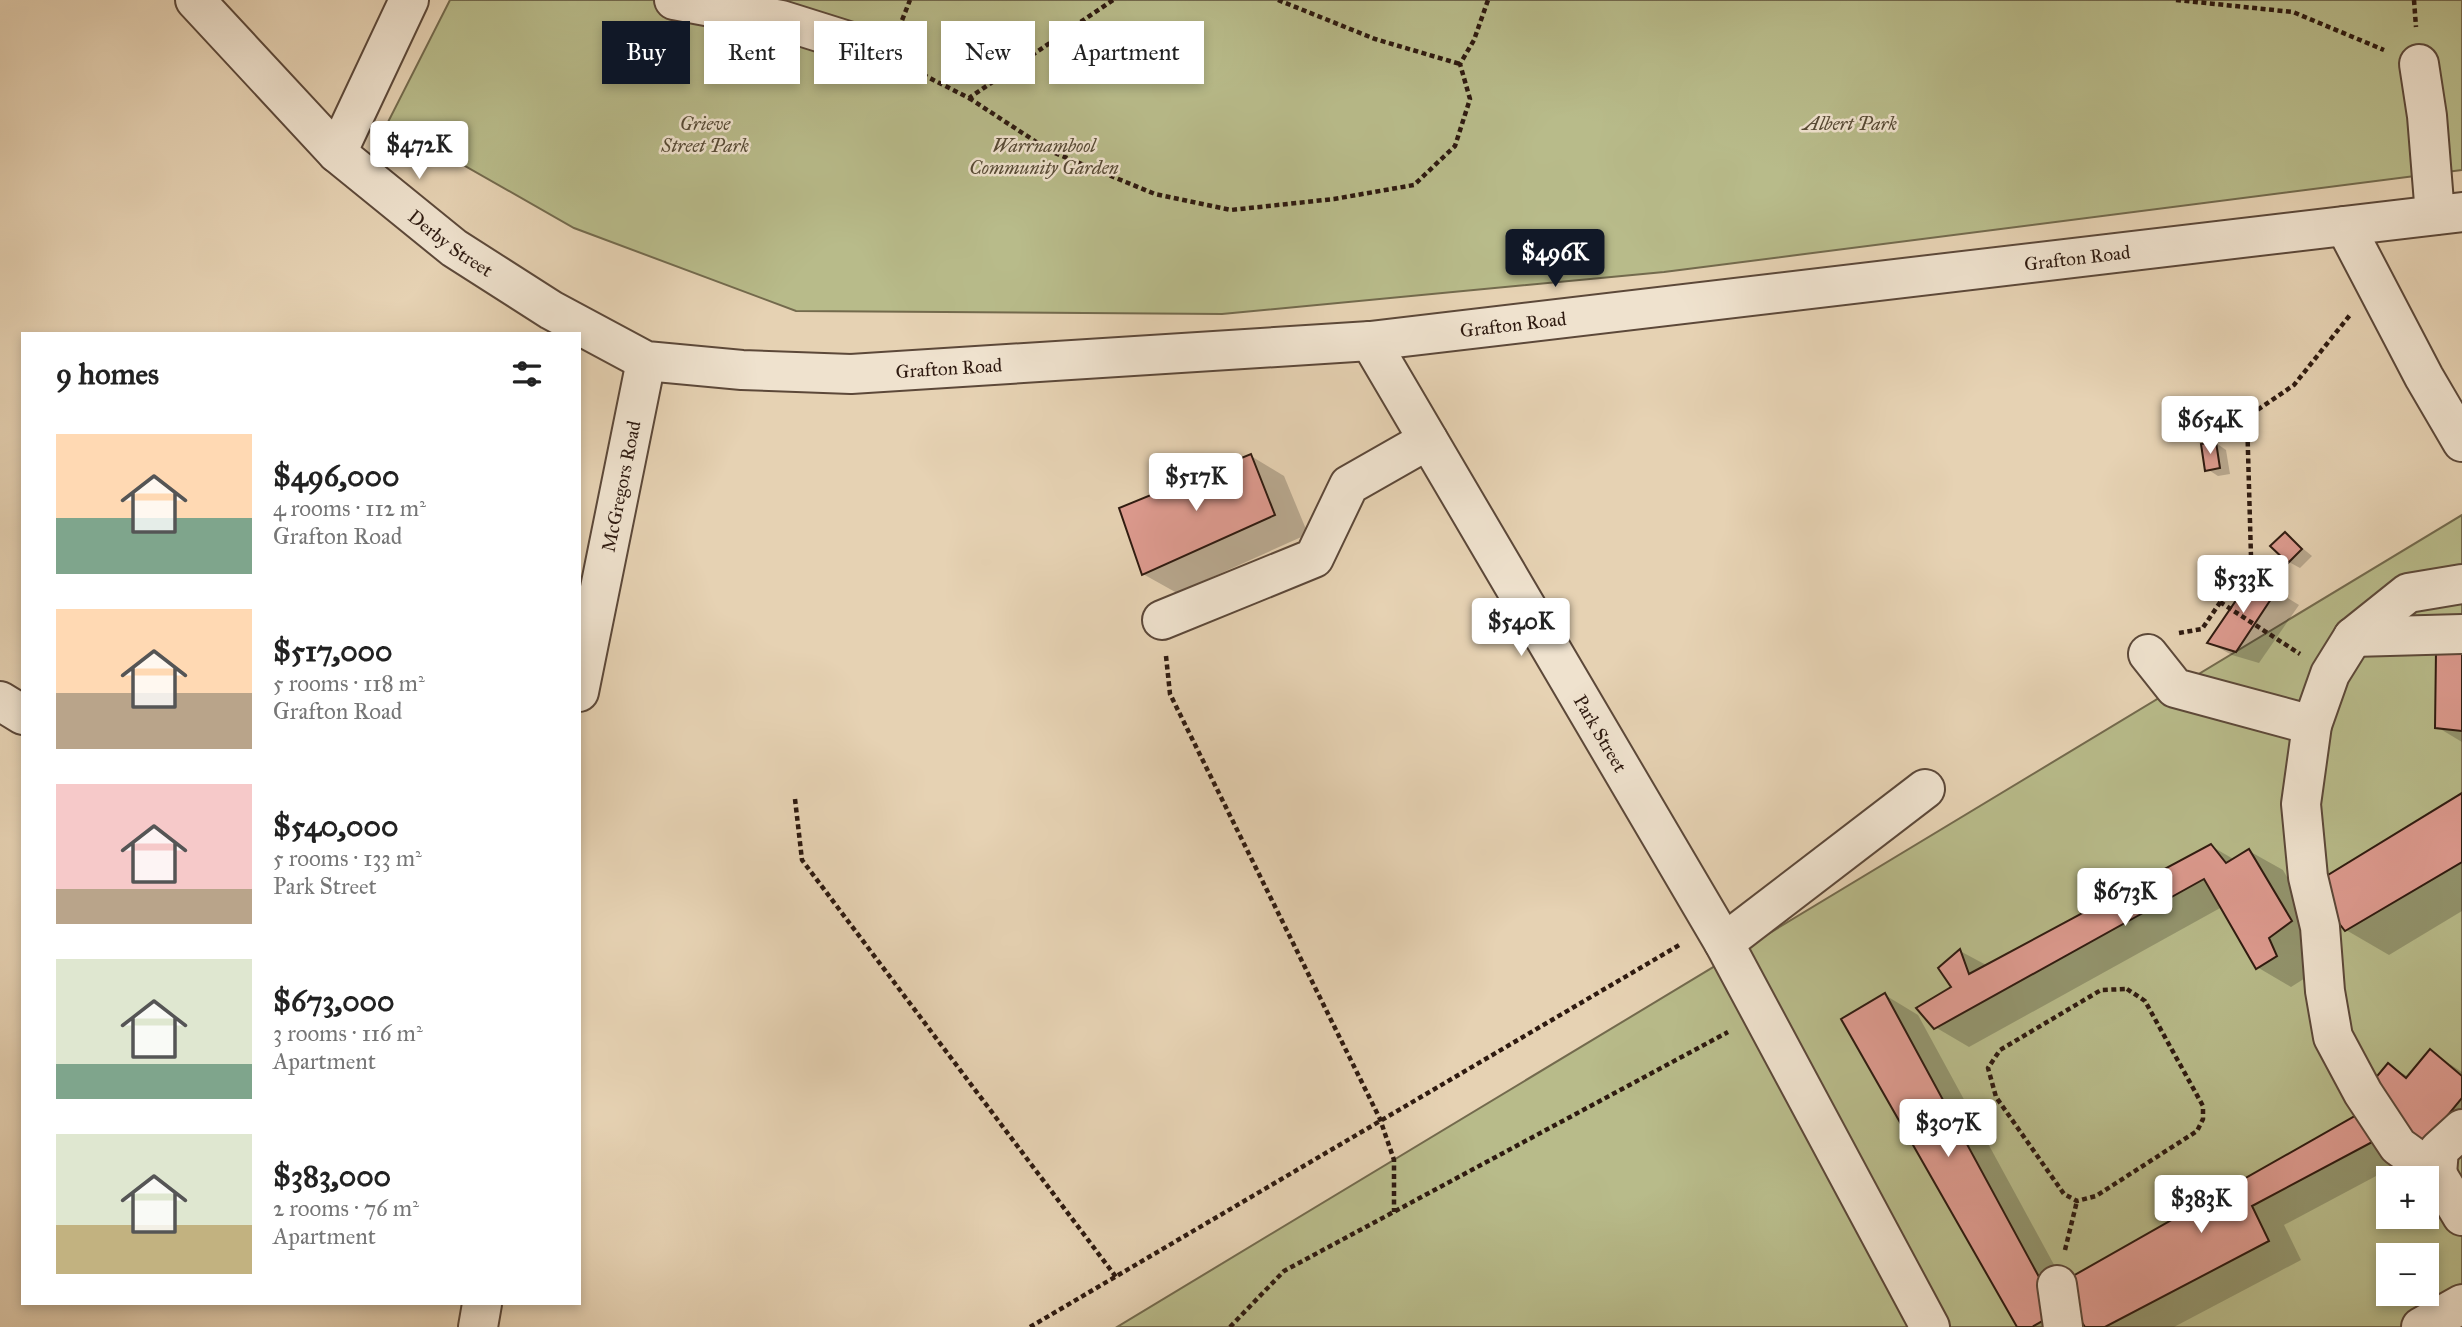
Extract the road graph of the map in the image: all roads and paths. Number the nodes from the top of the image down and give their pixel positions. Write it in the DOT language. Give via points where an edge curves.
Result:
graph roads {
  1 [pos="195,0"];
  2 [pos="410,0"];
  3 [pos="674,0"];
  4 [pos="1113,0"];
  5 [pos="1278,0"];
  6 [pos="1488,0"];
  7 [pos="2176,0"];
  8 [pos="789,10"];
  9 [pos="814,22"];
  10 [pos="1460,64"];
  11 [pos="2419,64"];
  12 [pos="927,77"];
  13 [pos="969,98"];
  14 [pos="337,153"];
  15 [pos="2449,213"];
  16 [pos="2345,226"];
  17 [pos="2375,284"];
  18 [pos="1370,341"];
  19 [pos="646,361"];
  20 [pos="1428,440"];
  21 [pos="2462,442"];
  22 [pos="2458,583"];
  23 [pos="2220,602"];
  24 [pos="1162,620"];
  25 [pos="2462,634"];
  26 [pos="2353,636"];
  27 [pos="2147,654"];
  28 [pos="2330,674"];
  29 [pos="581,682"];
  30 [pos="0,701"];
  31 [pos="21,714"];
  32 [pos="2312,725"];
  33 [pos="1925,789"];
  34 [pos="795,799"];
  35 [pos="1719,934"];
  36 [pos="1762,1014"];
  37 [pos="1380,1119"];
  38 [pos="2462,1129"];
  39 [pos="2426,1166"];
  40 [pos="2438,1166"];
  41 [pos="2439,1177"];
  42 [pos="2077,1201"];
  43 [pos="1394,1212"];
  44 [pos="2462,1216"];
  45 [pos="1116,1277"];
  46 [pos="2057,1284"];
  47 [pos="2462,1304"];
  48 [pos="482,1305"];
  49 [pos="1032,1326"];
  50 [pos="478,1327"];
  51 [pos="1230,1327"];
  52 [pos="1930,1327"];
  53 [pos="2063,1327"];
  54 [pos="2421,1327"];
  1 -- 14 [label="street, Derby Street"];
  2 -- 14 [label="street"];
  3 -- 8 [label="street"];
  4 -- 13 [label="path"];
  5 -- 10 [label="path" via="1375,39"];
  6 -- 10 [label="path"];
  7 -- 11 [label="path" via="2293,12"];
  8 -- 9 [label="street"];
  10 -- 13 [label="path" via="1469,99 1455,146 1415,185 1231,211 1154,194 1050,151"];
  11 -- 15 [label="street"];
  12 -- 13 [label="path"];
  14 -- 19 [label="street, Derby Street" via="454,248 551,310"];
  15 -- 16 [label="street, Grafton Road"];
  16 -- 17 [label="street"];
  16 -- 18 [label="street, Grafton Road"];
  17 -- 21 [label="street"];
  17 -- 23 [label="path" via="2294,384 2247,416 2251,557"];
  18 -- 19 [label="street, Grafton Road" via="852,374"];
  18 -- 20 [label="street, Park Street"];
  19 -- 29 [label="street, McGregors Road"];
  20 -- 24 [label="street" via="1349,485 1314,558"];
  20 -- 35 [label="street, Park Street"];
  22 -- 26 [label="street" via="2408,593"];
  23 -- 27 [label="path" via="2202,629 2159,637"];
  23 -- 28 [label="path"];
  24 -- 37 [label="path" via="1170,694"];
  25 -- 26 [label="street"];
  26 -- 28 [label="street"];
  27 -- 32 [label="street" via="2175,688"];
  28 -- 32 [label="street"];
  30 -- 31 [label="street"];
  32 -- 39 [label="street" via="2301,804 2333,1037 2398,1146"];
  33 -- 35 [label="street"];
  34 -- 45 [label="path" via="802,860"];
  35 -- 36 [label="street, Park Street"];
  35 -- 37 [label="path"];
  36 -- 43 [label="path"];
  36 -- 52 [label="street, Park Street"];
  37 -- 43 [label="path" via="1394,1160"];
  37 -- 45 [label="path"];
  38 -- 40 [label="street" via="2439,1150"];
  41 -- 44 [label="street"];
  42 -- 42 [label="path" via="2096,1196 2197,1131 2203,1119 2203,1106 2145,1001 2127,989 2101,990 2000,1050 1988,1068 1996,1097 2064,1194"];
  42 -- 46 [label="path"];
  43 -- 51 [label="path" via="1283,1271"];
  45 -- 49 [label="path"];
  46 -- 53 [label="street"];
  47 -- 54 [label="street"];
  48 -- 50 [label="street"];
}
